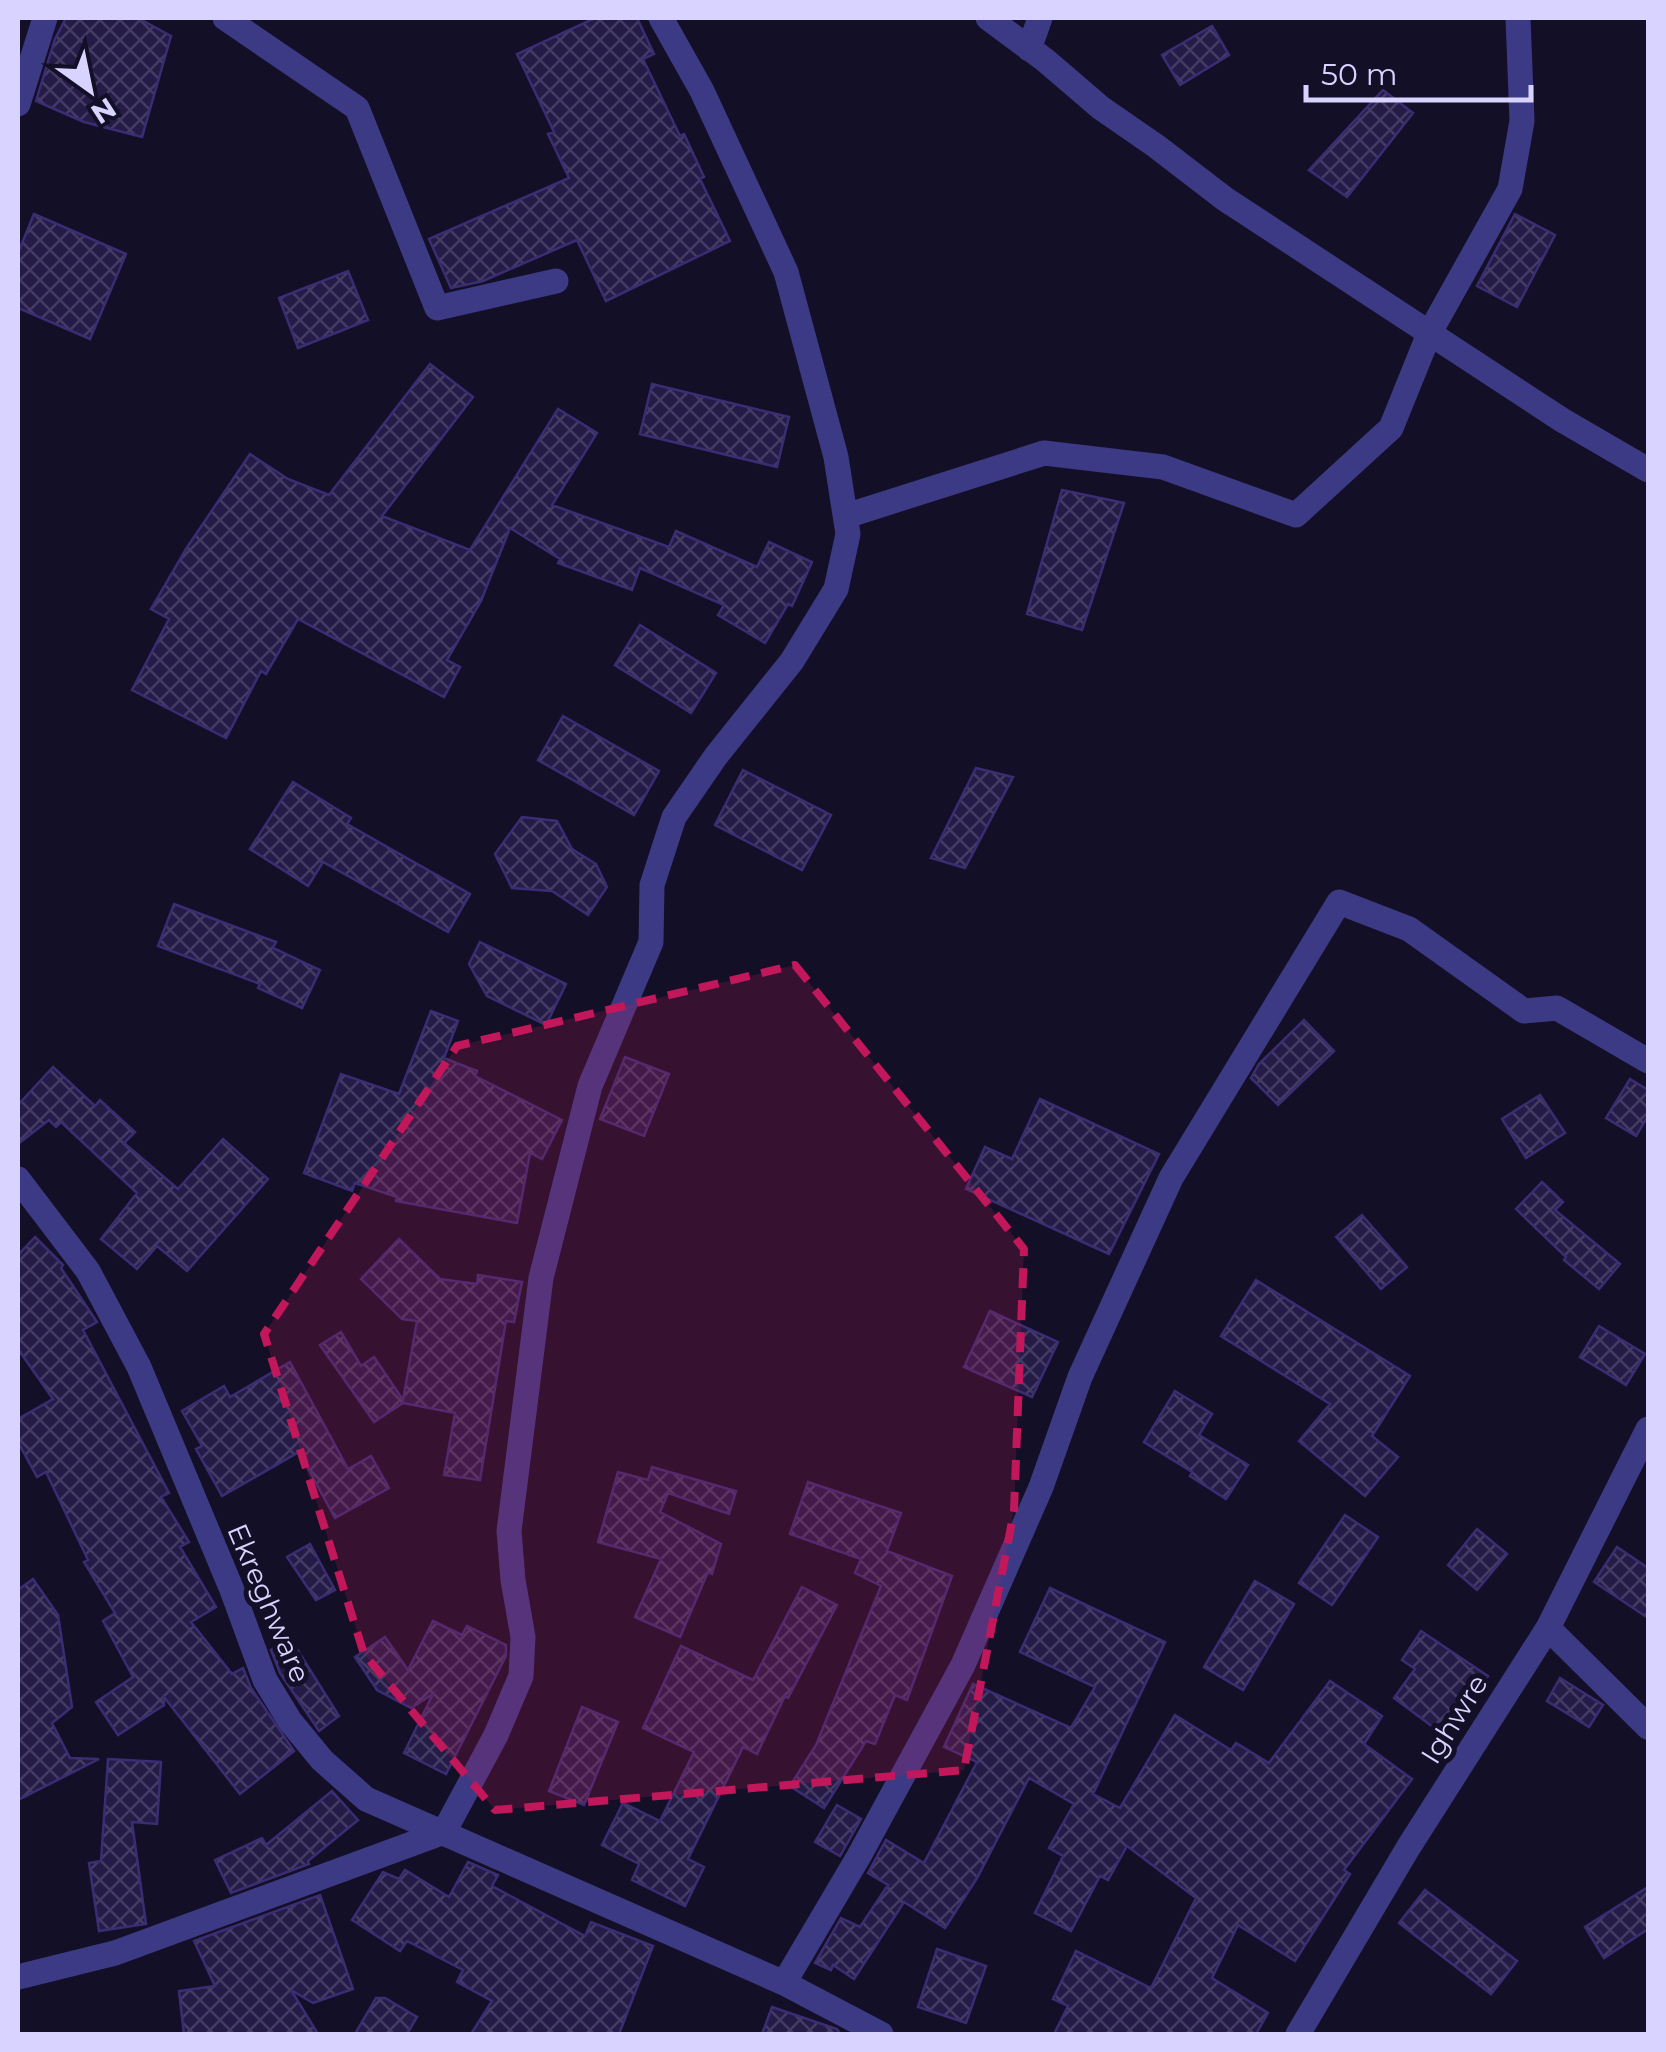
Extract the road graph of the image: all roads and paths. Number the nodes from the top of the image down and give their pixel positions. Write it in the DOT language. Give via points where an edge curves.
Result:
graph roads {
  1 [pos="45,18"];
  2 [pos="225,18"];
  3 [pos="661,18"];
  4 [pos="988,18"];
  5 [pos="1040,18"];
  6 [pos="1518,18"];
  7 [pos="1029,48"];
  8 [pos="18,104"];
  9 [pos="556,281"];
  10 [pos="1429,334"];
  11 [pos="1648,470"];
  12 [pos="846,516"];
  13 [pos="1648,1061"];
  14 [pos="18,1178"];
  15 [pos="1648,1429"];
  16 [pos="1548,1628"];
  17 [pos="1648,1727"];
  18 [pos="444,1832"];
  19 [pos="18,1977"];
  20 [pos="784,1983"];
  21 [pos="881,2034"];
  22 [pos="1298,2034"];
  1 -- 8 [label="street"];
  2 -- 9 [label="street" via="357,108 437,308"];
  3 -- 12 [label="street" via="786,272 832,438"];
  4 -- 7 [label="street"];
  5 -- 7 [label="street"];
  6 -- 10 [label="street" via="1522,121 1510,189"];
  7 -- 10 [label="street" via="1225,199"];
  10 -- 11 [label="street"];
  10 -- 12 [label="street" via="1391,428 1296,516 1163,468 1044,453"];
  12 -- 18 [label="street" via="836,589 792,661 674,817 652,885 651,942 590,1086 541,1278 512,1512 521,1676"];
  13 -- 20 [label="street" via="1557,1008 1524,1011 1410,929 1339,902 1171,1178 1080,1377 1041,1487 963,1664"];
  14 -- 18 [label="street, Ekreghware" via="88,1271 139,1367 265,1680 290,1721 366,1798"];
  15 -- 16 [label="street, Ighwre"];
  16 -- 17 [label="street"];
  16 -- 22 [label="street, Ighwre"];
  18 -- 19 [label="street" via="115,1952"];
  18 -- 20 [label="street, Ekreghware"];
  20 -- 21 [label="street, Ekreghware"];
}
